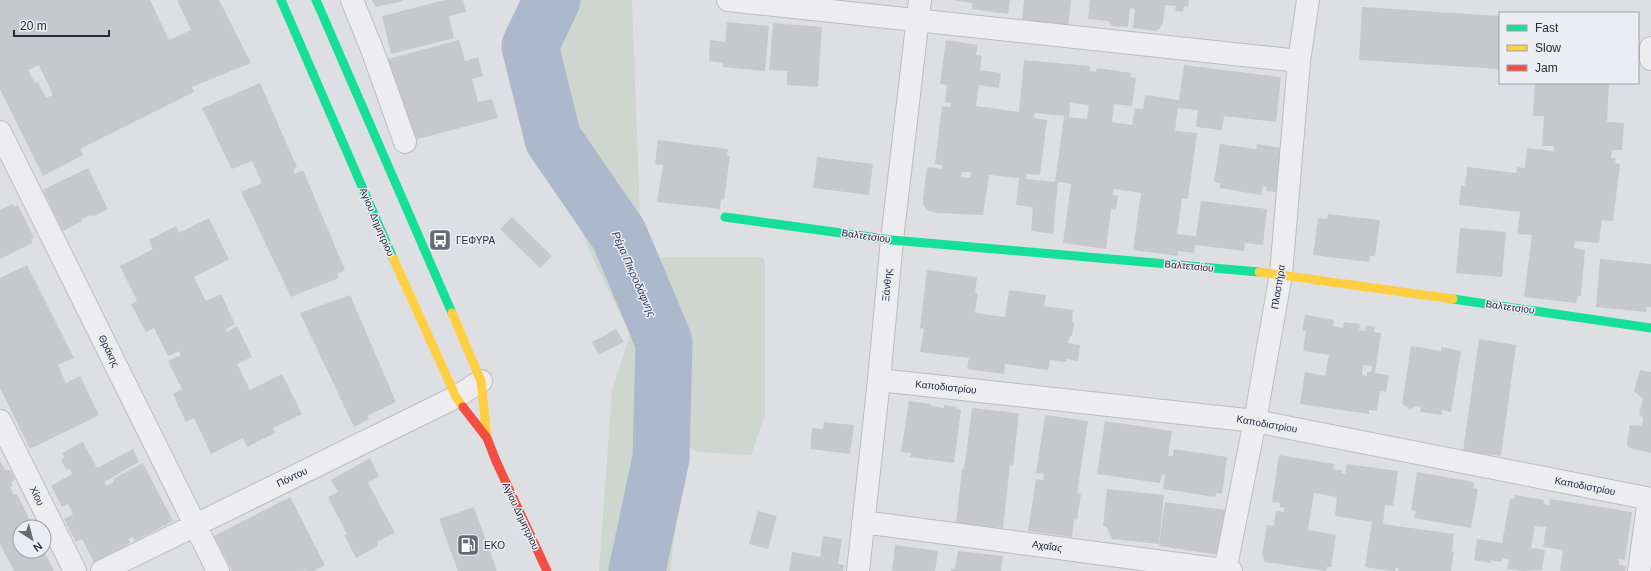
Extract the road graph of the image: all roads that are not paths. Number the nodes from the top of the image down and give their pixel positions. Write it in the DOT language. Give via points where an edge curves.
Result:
graph roads {
  1 [pos="281,0"];
  2 [pos="316,0"];
  3 [pos="352,0"];
  4 [pos="728,0"];
  5 [pos="1308,0"];
  6 [pos="920,10"];
  7 [pos="1651,48"];
  8 [pos="1651,58"];
  9 [pos="1299,61"];
  10 [pos="0,132"];
  11 [pos="405,142"];
  12 [pos="725,217"];
  13 [pos="892,240"];
  14 [pos="1281,274"];
  15 [pos="1651,328"];
  16 [pos="879,380"];
  17 [pos="481,381"];
  18 [pos="456,397"];
  19 [pos="0,421"];
  20 [pos="1255,421"];
  21 [pos="486,438"];
  22 [pos="1650,499"];
  23 [pos="863,522"];
  24 [pos="195,524"];
  25 [pos="75,571"];
  26 [pos="102,571"];
  27 [pos="218,571"];
  28 [pos="547,571"];
  29 [pos="858,571"];
  30 [pos="1227,571"];
  31 [pos="1639,571"];
  1 -- 18 [label="main road, Αγίου Δημητρίου"];
  2 -- 17 [label="main road, Αγίου Δημητρίου"];
  3 -- 11 [label="street"];
  4 -- 6 [label="street"];
  5 -- 9 [label="street, Πλαστήρα"];
  6 -- 9 [label="street"];
  6 -- 13 [label="street, Ξάνθης"];
  7 -- 8 [label="street"];
  9 -- 14 [label="street, Πλαστήρα"];
  10 -- 24 [label="street, Θράκης"];
  12 -- 13 [label="main road, Βαλτετσίου"];
  13 -- 14 [label="main road, Βαλτετσίου"];
  13 -- 16 [label="street, Ξάνθης"];
  14 -- 15 [label="main road, Βαλτετσίου"];
  14 -- 20 [label="street, Πλαστήρα"];
  16 -- 20 [label="street, Καποδιστρίου"];
  16 -- 23 [label="street, Ξάνθης"];
  17 -- 18 [label="street, Πόντου"];
  17 -- 21 [label="main road, Αγίου Δημητρίου"];
  18 -- 21 [label="main road, Αγίου Δημητρίου"];
  18 -- 24 [label="street, Πόντου"];
  19 -- 25 [label="street, Χίου"];
  20 -- 22 [label="street, Καποδιστρίου"];
  20 -- 30 [label="street, Πλαστήρα"];
  21 -- 28 [label="main road, Αγίου Δημητρίου"];
  22 -- 31 [label="street"];
  23 -- 29 [label="street, Ξάνθης"];
  23 -- 30 [label="street, Αχαΐας"];
  24 -- 26 [label="street, Πόντου"];
  24 -- 27 [label="street, Θράκης"];
}
